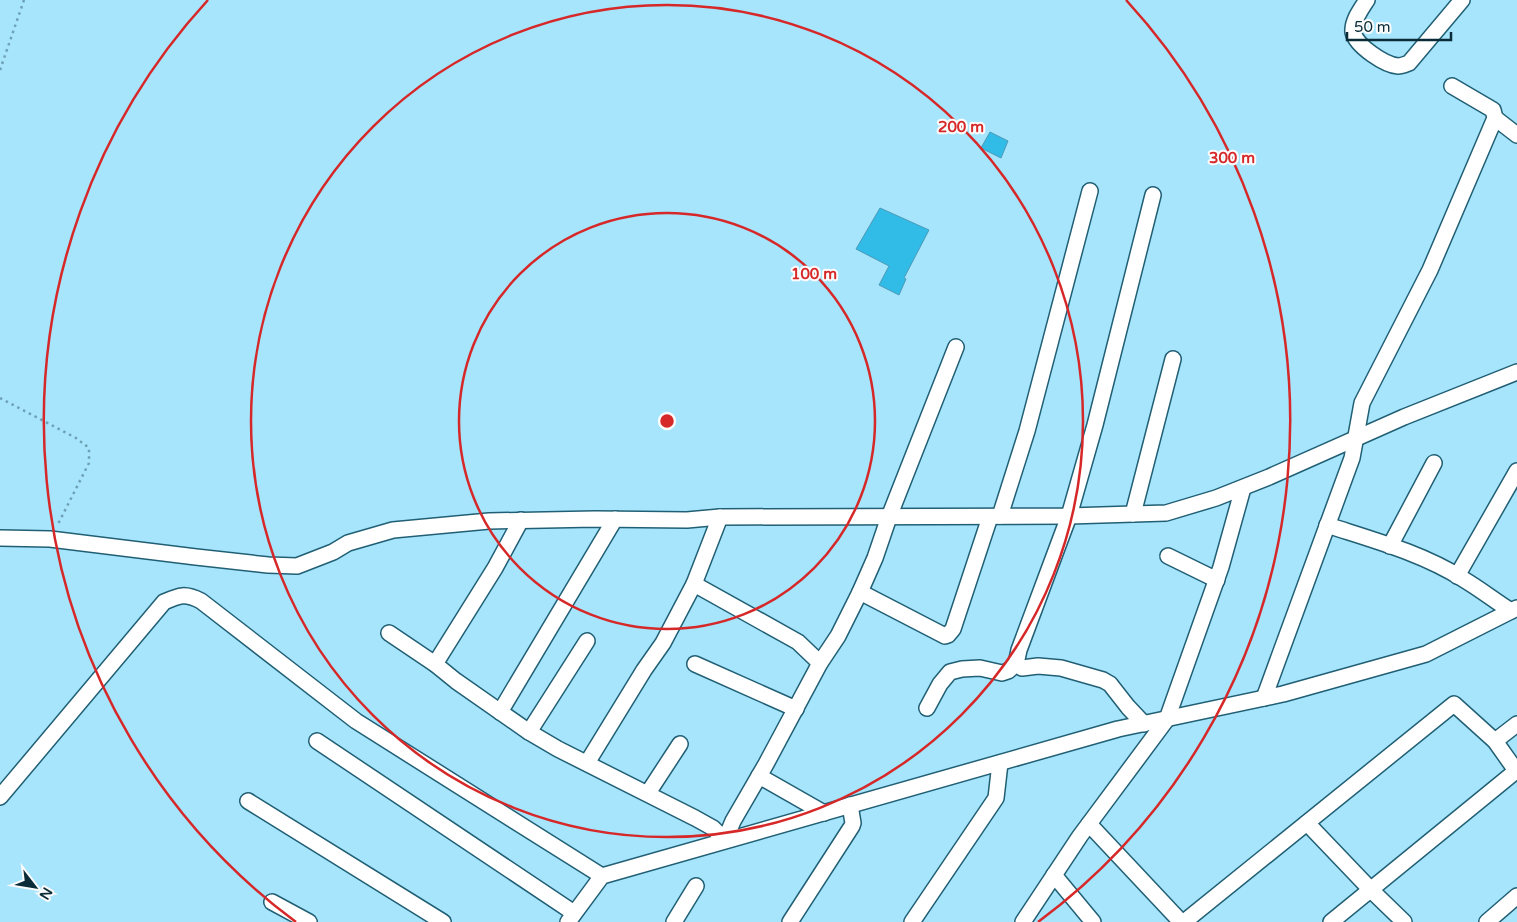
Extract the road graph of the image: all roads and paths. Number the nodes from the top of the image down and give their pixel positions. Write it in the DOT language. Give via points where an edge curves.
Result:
graph roads {
  1 [pos="24,0"];
  2 [pos="1367,0"];
  3 [pos="1462,0"];
  4 [pos="0,70"];
  5 [pos="1452,86"];
  6 [pos="1496,118"];
  7 [pos="1517,135"];
  8 [pos="1090,191"];
  9 [pos="1153,195"];
  10 [pos="956,347"];
  11 [pos="1173,358"];
  12 [pos="1517,372"];
  13 [pos="0,398"];
  14 [pos="1356,438"];
  15 [pos="1434,464"];
  16 [pos="1517,471"];
  17 [pos="1243,488"];
  18 [pos="1133,514"];
  19 [pos="995,516"];
  20 [pos="1068,516"];
  21 [pos="720,517"];
  22 [pos="889,518"];
  23 [pos="615,519"];
  24 [pos="521,520"];
  25 [pos="1327,526"];
  26 [pos="0,538"];
  27 [pos="50,539"];
  28 [pos="1390,546"];
  29 [pos="1168,556"];
  30 [pos="1457,576"];
  31 [pos="1216,580"];
  32 [pos="694,584"];
  33 [pos="860,592"];
  34 [pos="1514,610"];
  35 [pos="389,632"];
  36 [pos="587,641"];
  37 [pos="820,663"];
  38 [pos="435,664"];
  39 [pos="695,664"];
  40 [pos="1016,664"];
  41 [pos="1264,698"];
  42 [pos="796,708"];
  43 [pos="927,708"];
  44 [pos="500,712"];
  45 [pos="1167,719"];
  46 [pos="1144,724"];
  47 [pos="1517,724"];
  48 [pos="529,732"];
  49 [pos="1495,741"];
  50 [pos="317,742"];
  51 [pos="680,744"];
  52 [pos="587,763"];
  53 [pos="1000,763"];
  54 [pos="1516,772"];
  55 [pos="759,776"];
  56 [pos="648,793"];
  57 [pos="0,797"];
  58 [pos="248,801"];
  59 [pos="850,805"];
  60 [pos="824,812"];
  61 [pos="1307,823"];
  62 [pos="1089,824"];
  63 [pos="725,840"];
  64 [pos="1054,875"];
  65 [pos="602,876"];
  66 [pos="696,886"];
  67 [pos="1371,890"];
  68 [pos="1517,896"];
  69 [pos="272,902"];
  70 [pos="571,918"];
  71 [pos="309,922"];
  72 [pos="443,922"];
  73 [pos="675,922"];
  74 [pos="790,922"];
  75 [pos="912,922"];
  76 [pos="1023,922"];
  77 [pos="1093,922"];
  78 [pos="1181,922"];
  79 [pos="1184,922"];
  80 [pos="1331,922"];
  81 [pos="1404,922"];
  82 [pos="1486,922"];
  1 -- 4 [label="path"];
  2 -- 3 [label="street" via="1354,27 1357,41 1379,58 1399,66 1409,63"];
  5 -- 6 [label="street" via="1493,110"];
  6 -- 7 [label="street"];
  6 -- 14 [label="street" via="1430,270 1362,402"];
  8 -- 19 [label="street" via="1027,431"];
  9 -- 20 [label="street" via="1095,425"];
  10 -- 22 [label="street"];
  11 -- 18 [label="street"];
  12 -- 14 [label="street"];
  13 -- 27 [label="path" via="89,448 89,463"];
  14 -- 17 [label="street"];
  14 -- 25 [label="street"];
  15 -- 28 [label="street"];
  16 -- 30 [label="street"];
  17 -- 18 [label="street" via="1166,513"];
  17 -- 31 [label="street"];
  18 -- 20 [label="street"];
  19 -- 20 [label="street"];
  19 -- 22 [label="street"];
  19 -- 33 [label="street" via="948,635"];
  20 -- 40 [label="street"];
  21 -- 22 [label="street"];
  21 -- 23 [label="street"];
  21 -- 32 [label="street"];
  22 -- 33 [label="street"];
  23 -- 24 [label="street"];
  23 -- 44 [label="street"];
  24 -- 27 [label="street" via="393,530 348,543 297,566"];
  24 -- 38 [label="street"];
  25 -- 28 [label="street"];
  25 -- 41 [label="street"];
  26 -- 27 [label="street"];
  28 -- 30 [label="street"];
  29 -- 31 [label="street"];
  30 -- 34 [label="street"];
  31 -- 45 [label="street"];
  32 -- 37 [label="street" via="798,642"];
  32 -- 52 [label="street" via="663,643"];
  33 -- 37 [label="street"];
  34 -- 41 [label="street" via="1426,654"];
  35 -- 38 [label="street"];
  36 -- 48 [label="street"];
  37 -- 42 [label="street"];
  38 -- 44 [label="street"];
  39 -- 42 [label="street"];
  40 -- 43 [label="street" via="1002,673 980,668 950,672"];
  40 -- 46 [label="street" via="1022,668 1061,668 1103,680"];
  41 -- 45 [label="street"];
  42 -- 55 [label="street"];
  44 -- 48 [label="street"];
  45 -- 46 [label="street"];
  45 -- 62 [label="street"];
  46 -- 53 [label="street"];
  47 -- 49 [label="street"];
  48 -- 52 [label="street"];
  49 -- 54 [label="street"];
  49 -- 61 [label="street" via="1454,704"];
  50 -- 70 [label="street"];
  51 -- 56 [label="street"];
  52 -- 56 [label="street"];
  53 -- 59 [label="street"];
  53 -- 75 [label="street" via="996,798"];
  54 -- 67 [label="street"];
  55 -- 60 [label="street"];
  55 -- 63 [label="street"];
  56 -- 63 [label="street" via="713,828"];
  57 -- 65 [label="street" via="164,602 178,596 189,596 201,601 356,721"];
  58 -- 72 [label="street"];
  59 -- 60 [label="street"];
  59 -- 74 [label="street" via="852,826"];
  60 -- 63 [label="street"];
  61 -- 67 [label="street"];
  61 -- 79 [label="street"];
  62 -- 64 [label="street"];
  62 -- 78 [label="street"];
  63 -- 65 [label="street"];
  64 -- 76 [label="street"];
  64 -- 77 [label="street"];
  65 -- 70 [label="street"];
  66 -- 73 [label="street"];
  67 -- 80 [label="street"];
  67 -- 81 [label="street"];
  68 -- 82 [label="street"];
  69 -- 71 [label="street"];
}
